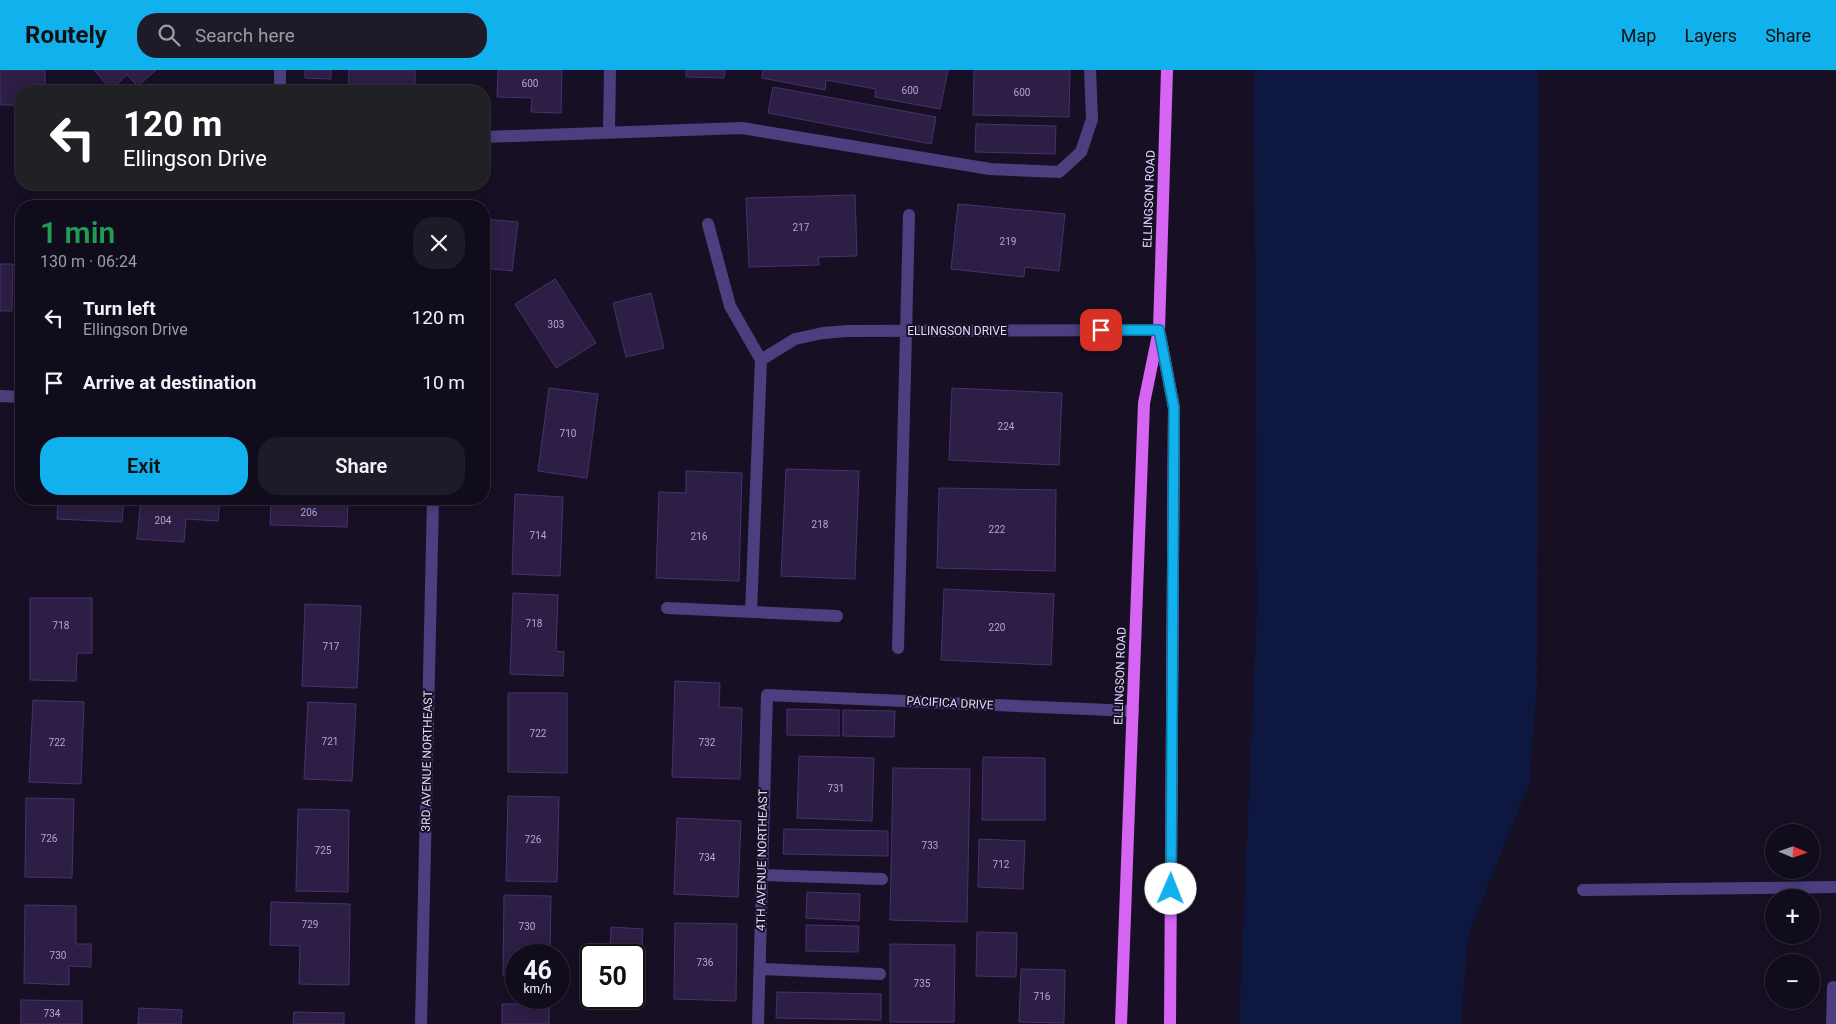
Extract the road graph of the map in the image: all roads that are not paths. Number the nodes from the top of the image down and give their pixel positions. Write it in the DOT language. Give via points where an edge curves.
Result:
graph roads {
  1 [pos="280,70"];
  2 [pos="610,70"];
  3 [pos="1090,70"];
  4 [pos="1167,70"];
  5 [pos="280,85"];
  6 [pos="609,132"];
  7 [pos="490,137"];
  8 [pos="910,215"];
  9 [pos="708,224"];
  10 [pos="1159,330"];
  11 [pos="906,331"];
  12 [pos="761,360"];
  13 [pos="0,396"];
  14 [pos="15,397"];
  15 [pos="433,505"];
  16 [pos="667,608"];
  17 [pos="751,612"];
  18 [pos="837,616"];
  19 [pos="898,648"];
  20 [pos="766,696"];
  21 [pos="1133,712"];
  22 [pos="762,875"];
  23 [pos="882,879"];
  24 [pos="1836,887"];
  25 [pos="1583,890"];
  26 [pos="760,969"];
  27 [pos="880,974"];
  28 [pos="1833,988"];
  29 [pos="421,1024"];
  30 [pos="758,1024"];
  31 [pos="1121,1024"];
  32 [pos="1170,1024"];
  33 [pos="1832,1024"];
  1 -- 5 [label="street"];
  2 -- 6 [label="street"];
  3 -- 6 [label="street" via="1092,119 1081,152 1060,172 990,169 742,128"];
  4 -- 10 [label="main road, ELLINGSON ROAD"];
  6 -- 7 [label="street"];
  8 -- 11 [label="street"];
  9 -- 12 [label="street" via="730,306"];
  10 -- 11 [label="street, ELLINGSON DRIVE"];
  10 -- 21 [label="main road, ELLINGSON ROAD" via="1144,403"];
  10 -- 32 [label="main road, ELLINGSON ROAD" via="1174,408"];
  11 -- 12 [label="street, ELLINGSON DRIVE" via="823,333 795,339"];
  11 -- 19 [label="street"];
  12 -- 17 [label="street"];
  13 -- 14 [label="street"];
  15 -- 29 [label="street, 3RD AVENUE NORTHEAST"];
  16 -- 17 [label="street"];
  17 -- 18 [label="street"];
  20 -- 21 [label="street, PACIFICA DRIVE"];
  20 -- 22 [label="street, 4TH AVENUE NORTHEAST"];
  21 -- 31 [label="main road, ELLINGSON ROAD"];
  22 -- 23 [label="street"];
  22 -- 26 [label="street, 4TH AVENUE NORTHEAST"];
  24 -- 25 [label="street"];
  26 -- 27 [label="street"];
  26 -- 30 [label="street, 4TH AVENUE NORTHEAST"];
  28 -- 33 [label="street"];
}
